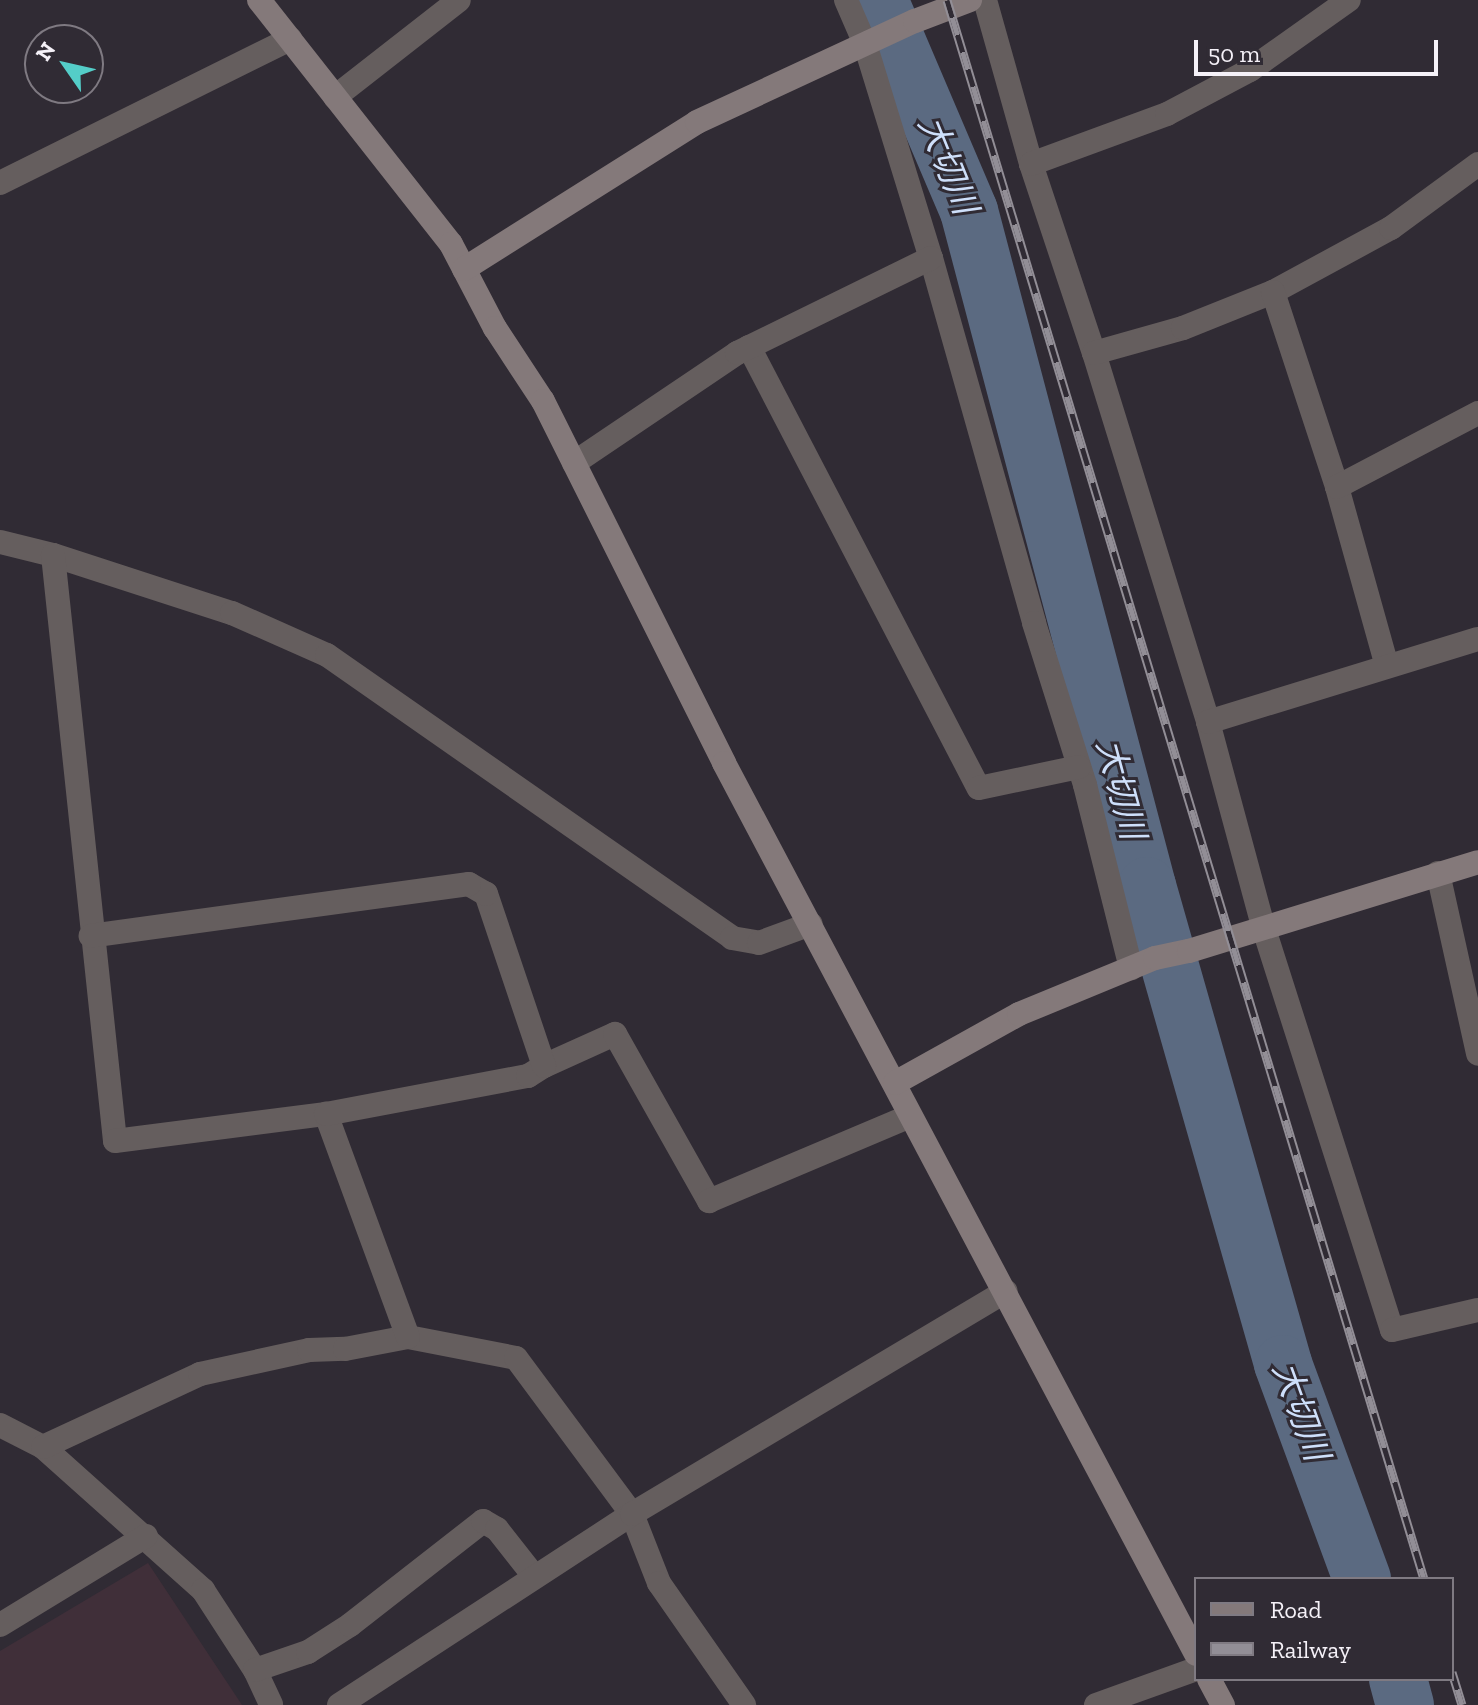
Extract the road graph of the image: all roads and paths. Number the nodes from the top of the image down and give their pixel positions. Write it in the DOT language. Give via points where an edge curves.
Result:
graph roads {
  1 [pos="259,0"];
  2 [pos="459,0"];
  3 [pos="846,0"];
  4 [pos="970,0"];
  5 [pos="985,0"];
  6 [pos="1349,0"];
  7 [pos="290,39"];
  8 [pos="872,42"];
  9 [pos="335,97"];
  10 [pos="1031,164"];
  11 [pos="1478,164"];
  12 [pos="0,183"];
  13 [pos="931,258"];
  14 [pos="464,269"];
  15 [pos="1273,292"];
  16 [pos="749,347"];
  17 [pos="1094,353"];
  18 [pos="1478,413"];
  19 [pos="574,463"];
  20 [pos="1337,487"];
  21 [pos="0,542"];
  22 [pos="53,555"];
  23 [pos="1478,639"];
  24 [pos="1387,666"];
  25 [pos="1208,722"];
  26 [pos="1079,767"];
  27 [pos="1478,862"];
  28 [pos="1438,873"];
  29 [pos="811,924"];
  30 [pos="1263,926"];
  31 [pos="91,936"];
  32 [pos="1131,968"];
  33 [pos="1478,1054"];
  34 [pos="544,1066"];
  35 [pos="895,1083"];
  36 [pos="326,1114"];
  37 [pos="910,1116"];
  38 [pos="1006,1291"];
  39 [pos="1478,1310"];
  40 [pos="408,1337"];
  41 [pos="0,1423"];
  42 [pos="43,1447"];
  43 [pos="632,1514"];
  44 [pos="146,1536"];
  45 [pos="534,1576"];
  46 [pos="0,1625"];
  47 [pos="1194,1650"];
  48 [pos="255,1670"];
  49 [pos="1194,1670"];
  50 [pos="1210,1681"];
  51 [pos="271,1705"];
  52 [pos="339,1705"];
  53 [pos="744,1705"];
  54 [pos="1096,1705"];
  55 [pos="1223,1705"];
  1 -- 7 [label="street"];
  2 -- 9 [label="street"];
  3 -- 8 [label="street"];
  4 -- 8 [label="street"];
  5 -- 10 [label="street"];
  6 -- 10 [label="street" via="1250,70 1167,114"];
  7 -- 9 [label="street"];
  7 -- 12 [label="street"];
  8 -- 13 [label="street"];
  8 -- 14 [label="street" via="697,122"];
  9 -- 14 [label="street" via="451,244"];
  10 -- 17 [label="street"];
  11 -- 15 [label="street" via="1391,228"];
  13 -- 16 [label="street"];
  13 -- 26 [label="street"];
  14 -- 19 [label="street"];
  15 -- 17 [label="street" via="1183,328"];
  15 -- 20 [label="street"];
  16 -- 19 [label="street"];
  16 -- 26 [label="street" via="979,788"];
  17 -- 25 [label="street"];
  18 -- 20 [label="street"];
  19 -- 29 [label="street"];
  20 -- 24 [label="street"];
  21 -- 22 [label="street"];
  22 -- 29 [label="street" via="232,613 327,655 732,938 759,943"];
  22 -- 31 [label="street"];
  23 -- 24 [label="street"];
  24 -- 25 [label="street"];
  25 -- 30 [label="street"];
  26 -- 32 [label="street"];
  27 -- 28 [label="street"];
  28 -- 30 [label="street"];
  28 -- 33 [label="street"];
  29 -- 35 [label="street"];
  30 -- 32 [label="street"];
  30 -- 39 [label="street" via="1392,1330"];
  31 -- 34 [label="street" via="469,884 486,894"];
  31 -- 36 [label="street" via="115,1141"];
  32 -- 35 [label="street" via="1019,1014"];
  34 -- 36 [label="street" via="528,1076"];
  34 -- 37 [label="street" via="615,1034 709,1201"];
  35 -- 37 [label="street"];
  36 -- 40 [label="street"];
  37 -- 38 [label="street"];
  38 -- 43 [label="street"];
  38 -- 47 [label="street"];
  40 -- 42 [label="street" via="309,1350 200,1374"];
  40 -- 43 [label="street" via="516,1358"];
  41 -- 42 [label="street"];
  42 -- 44 [label="street"];
  43 -- 45 [label="street"];
  43 -- 53 [label="street" via="659,1583"];
  44 -- 46 [label="street"];
  44 -- 48 [label="street" via="203,1590"];
  45 -- 48 [label="street" via="497,1529 483,1521 350,1625 308,1652"];
  45 -- 52 [label="street"];
  48 -- 51 [label="street"];
  49 -- 54 [label="street"];
  50 -- 55 [label="street"];
}
